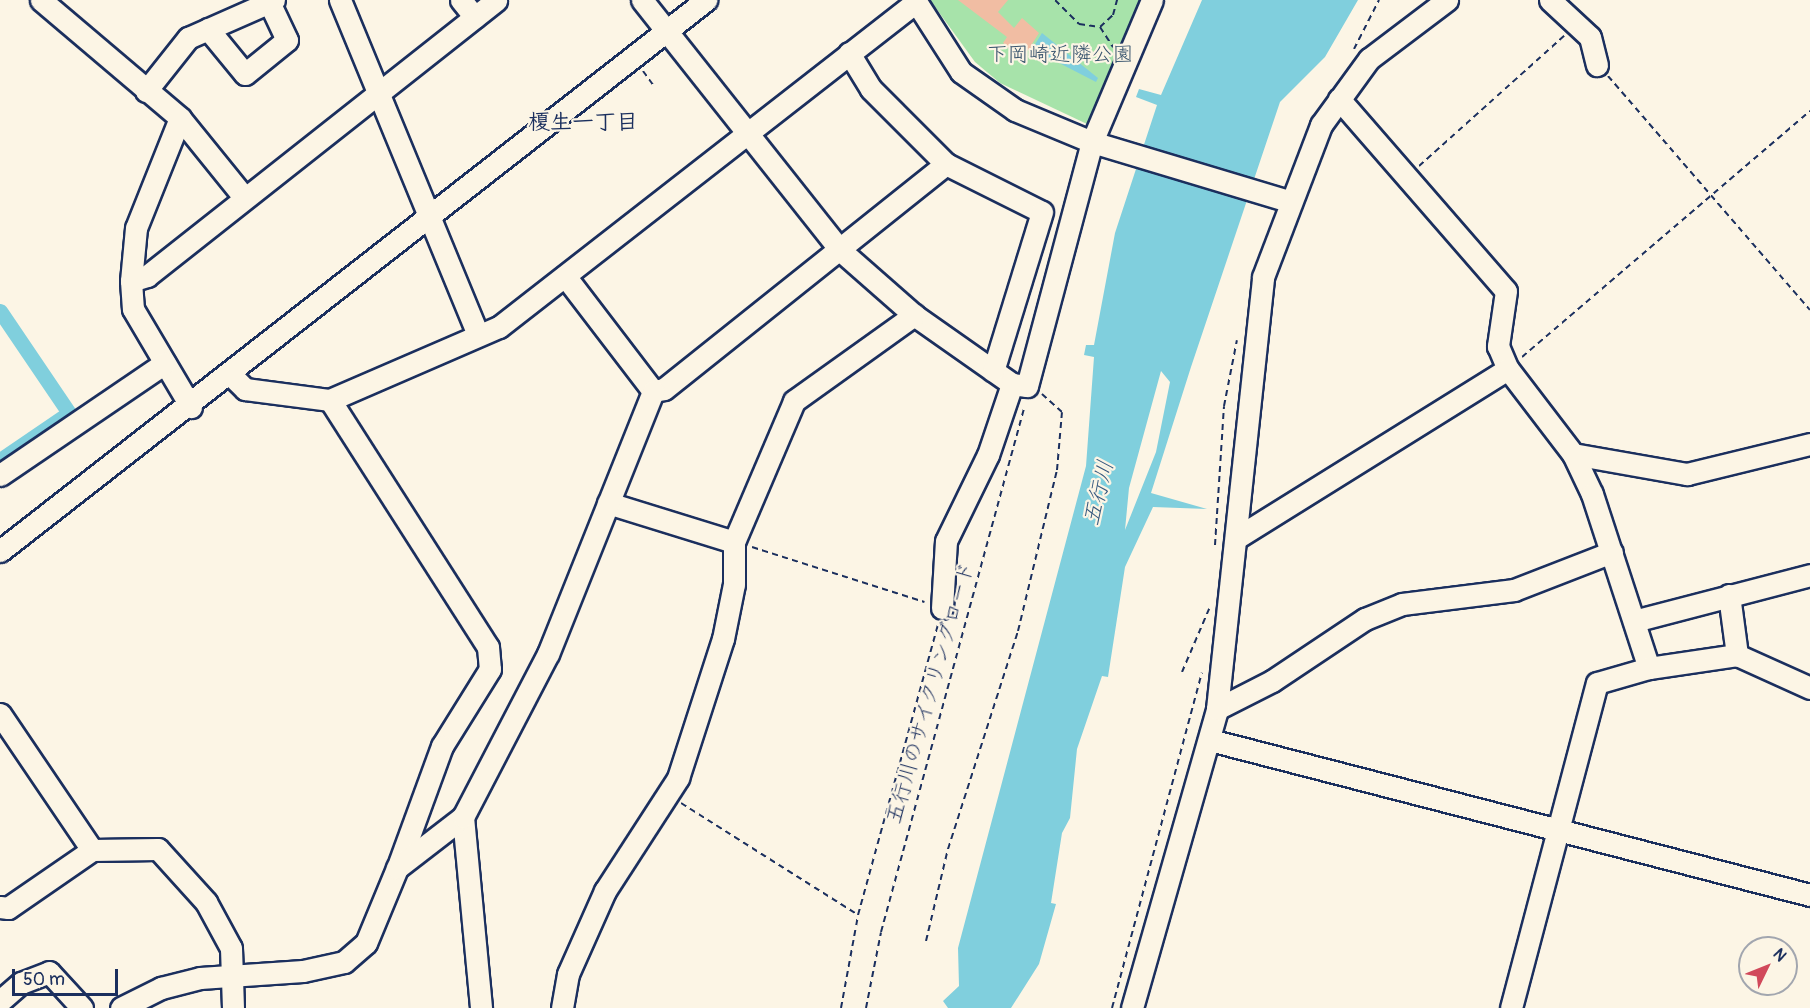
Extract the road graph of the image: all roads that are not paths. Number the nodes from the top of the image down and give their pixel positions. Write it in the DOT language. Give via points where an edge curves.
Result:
graph roads {
  1 [pos="41,0"];
  2 [pos="340,0"];
  3 [pos="461,0"];
  4 [pos="496,0"];
  5 [pos="642,0"];
  6 [pos="706,0"];
  7 [pos="1152,0"];
  8 [pos="1448,0"];
  9 [pos="1550,0"];
  10 [pos="272,1"];
  11 [pos="916,1"];
  12 [pos="475,17"];
  13 [pos="208,29"];
  14 [pos="667,30"];
  15 [pos="849,53"];
  16 [pos="1598,65"];
  17 [pos="146,91"];
  18 [pos="378,94"];
  19 [pos="1339,99"];
  20 [pos="180,118"];
  21 [pos="747,132"];
  22 [pos="1097,142"];
  23 [pos="946,164"];
  24 [pos="244,197"];
  25 [pos="1285,201"];
  26 [pos="430,217"];
  27 [pos="840,250"];
  28 [pos="565,276"];
  29 [pos="131,281"];
  30 [pos="914,315"];
  31 [pos="478,334"];
  32 [pos="165,363"];
  33 [pos="1508,369"];
  34 [pos="993,371"];
  35 [pos="231,375"];
  36 [pos="1019,385"];
  37 [pos="653,391"];
  38 [pos="330,400"];
  39 [pos="191,407"];
  40 [pos="1810,444"];
  41 [pos="1573,454"];
  42 [pos="0,475"];
  43 [pos="608,503"];
  44 [pos="1238,537"];
  45 [pos="734,542"];
  46 [pos="0,551"];
  47 [pos="1612,552"];
  48 [pos="1810,575"];
  49 [pos="1729,595"];
  50 [pos="942,609"];
  51 [pos="1634,621"];
  52 [pos="1737,655"];
  53 [pos="1649,668"];
  54 [pos="1810,688"];
  55 [pos="1217,709"];
  56 [pos="0,714"];
  57 [pos="1210,740"];
  58 [pos="463,817"];
  59 [pos="1558,830"];
  60 [pos="92,850"];
  61 [pos="397,868"];
  62 [pos="1810,895"];
  63 [pos="0,907"];
  64 [pos="235,974"];
  65 [pos="0,1002"];
  66 [pos="82,1008"];
  67 [pos="121,1008"];
  68 [pos="233,1008"];
  69 [pos="481,1008"];
  70 [pos="562,1008"];
  71 [pos="1132,1008"];
  72 [pos="1511,1008"];
  1 -- 17 [label="street"];
  2 -- 18 [label="street"];
  3 -- 12 [label="street"];
  4 -- 12 [label="street"];
  5 -- 14 [label="street"];
  6 -- 14 [label="street"];
  7 -- 22 [label="street" via="1125,54"];
  8 -- 19 [label="street" via="1369,59"];
  9 -- 16 [label="street" via="1590,36"];
  10 -- 13 [label="street"];
  10 -- 13 [label="street" via="287,40 245,74"];
  11 -- 15 [label="street"];
  11 -- 22 [label="street" via="935,38 980,88 1015,110"];
  12 -- 18 [label="street"];
  13 -- 17 [label="street" via="188,38"];
  14 -- 21 [label="street"];
  14 -- 26 [label="street"];
  15 -- 21 [label="street"];
  15 -- 23 [label="street" via="871,89"];
  17 -- 20 [label="street"];
  18 -- 24 [label="street"];
  18 -- 26 [label="street"];
  19 -- 25 [label="street"];
  19 -- 33 [label="street" via="1506,291 1498,346"];
  20 -- 24 [label="street"];
  20 -- 29 [label="street" via="136,228"];
  21 -- 27 [label="street"];
  21 -- 28 [label="street"];
  22 -- 25 [label="street"];
  22 -- 36 [label="street"];
  23 -- 27 [label="street"];
  23 -- 34 [label="street" via="1042,212"];
  24 -- 29 [label="street" via="147,276"];
  25 -- 44 [label="street" via="1263,276 1239,480"];
  26 -- 31 [label="street"];
  26 -- 35 [label="street"];
  27 -- 30 [label="street"];
  27 -- 37 [label="street" via="664,389"];
  28 -- 31 [label="street" via="499,327"];
  28 -- 37 [label="street"];
  29 -- 32 [label="street" via="133,309"];
  30 -- 34 [label="street"];
  30 -- 45 [label="street" via="794,401"];
  31 -- 38 [label="street"];
  32 -- 39 [label="street"];
  32 -- 42 [label="street"];
  33 -- 41 [label="street"];
  33 -- 44 [label="street"];
  34 -- 36 [label="street"];
  35 -- 38 [label="street" via="245,389"];
  35 -- 39 [label="street"];
  36 -- 50 [label="street" via="946,541"];
  37 -- 43 [label="street"];
  38 -- 61 [label="street" via="488,647 490,669 442,746"];
  39 -- 46 [label="street"];
  40 -- 41 [label="street" via="1687,474"];
  41 -- 47 [label="street"];
  43 -- 45 [label="street"];
  43 -- 58 [label="street" via="548,654"];
  44 -- 55 [label="street"];
  45 -- 70 [label="street" via="734,584 723,639 669,795 605,891 568,974"];
  47 -- 51 [label="street"];
  47 -- 55 [label="street" via="1514,590 1402,604 1365,620 1272,681"];
  48 -- 49 [label="street"];
  49 -- 51 [label="street"];
  49 -- 52 [label="street"];
  51 -- 53 [label="street"];
  52 -- 53 [label="street"];
  52 -- 54 [label="street"];
  53 -- 59 [label="street" via="1597,683"];
  55 -- 57 [label="street"];
  56 -- 60 [label="street"];
  57 -- 59 [label="street"];
  57 -- 71 [label="street"];
  58 -- 61 [label="street"];
  58 -- 69 [label="street"];
  59 -- 62 [label="street"];
  59 -- 72 [label="street"];
  60 -- 63 [label="street" via="8,908"];
  60 -- 64 [label="street" via="158,849 206,902 231,948"];
  61 -- 64 [label="street" via="366,943 344,962 303,971"];
  64 -- 67 [label="street" via="161,988"];
  64 -- 68 [label="street"];
  65 -- 66 [label="street" via="21,983 49,972"];
}
